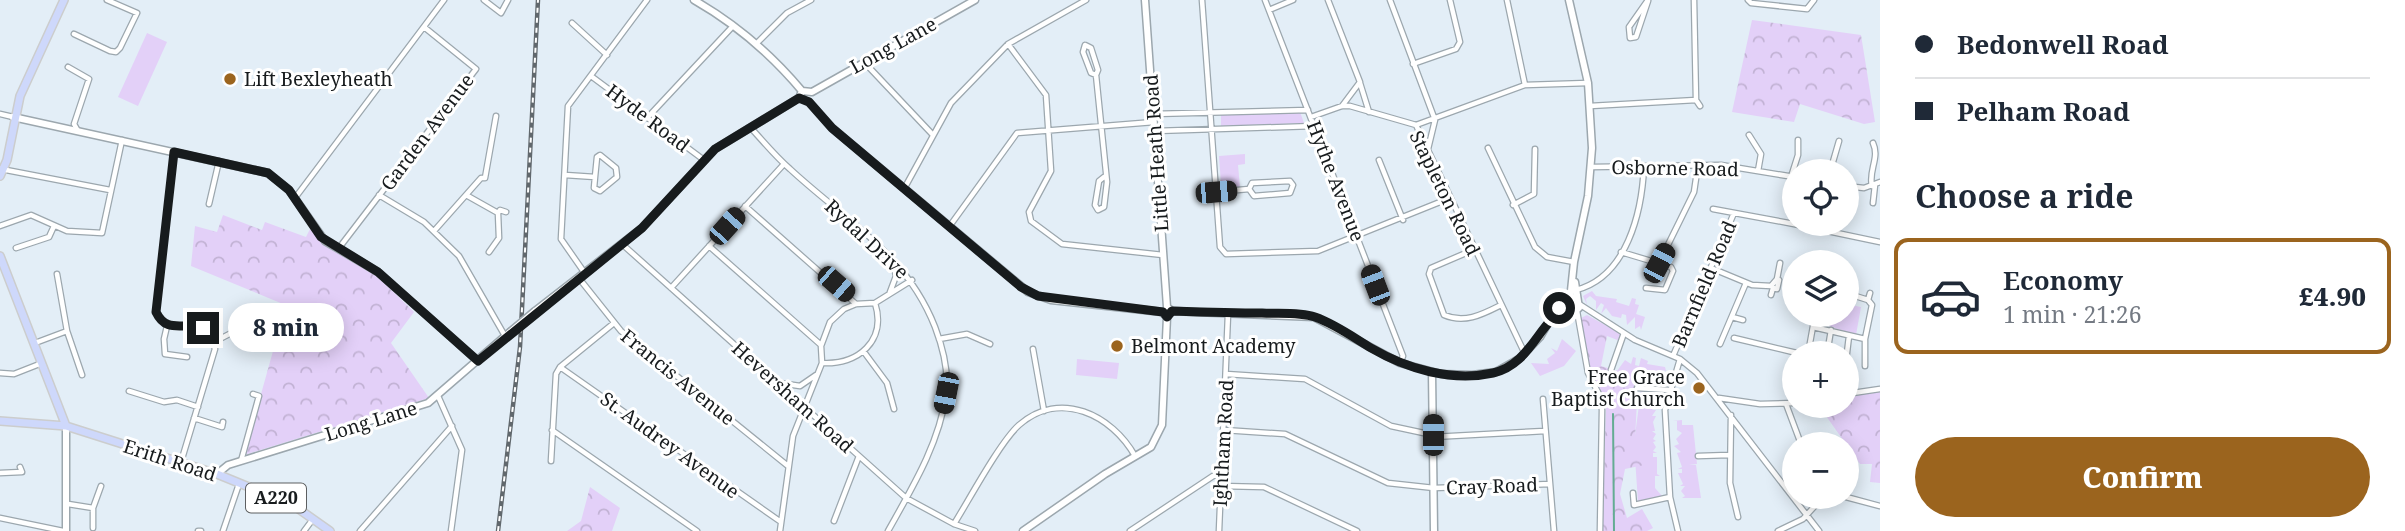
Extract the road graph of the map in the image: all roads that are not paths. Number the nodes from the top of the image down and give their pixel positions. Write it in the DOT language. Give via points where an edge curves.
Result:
graph roads {
  1 [pos="64,0"];
  2 [pos="107,0"];
  3 [pos="444,0"];
  4 [pos="484,0"];
  5 [pos="508,0"];
  6 [pos="647,0"];
  7 [pos="694,0"];
  8 [pos="811,0"];
  9 [pos="975,0"];
  10 [pos="1086,0"];
  11 [pos="1145,0"];
  12 [pos="1202,0"];
  13 [pos="1265,0"];
  14 [pos="1293,0"];
  15 [pos="1328,0"];
  16 [pos="1390,0"];
  17 [pos="1450,0"];
  18 [pos="1507,0"];
  19 [pos="1569,0"];
  20 [pos="1694,0"];
  21 [pos="1748,0"];
  22 [pos="1814,0"];
  23 [pos="1648,1"];
  24 [pos="1269,9"];
  25 [pos="572,23"];
  26 [pos="733,25"];
  27 [pos="424,27"];
  28 [pos="74,34"];
  29 [pos="757,43"];
  30 [pos="1008,44"];
  31 [pos="607,55"];
  32 [pos="863,62"];
  33 [pos="1413,64"];
  34 [pos="68,67"];
  35 [pos="1096,75"];
  36 [pos="591,76"];
  37 [pos="1360,82"];
  38 [pos="1588,83"];
  39 [pos="1525,85"];
  40 [pos="812,92"];
  41 [pos="800,95"];
  42 [pos="1696,100"];
  43 [pos="809,102"];
  44 [pos="1342,106"];
  45 [pos="1590,106"];
  46 [pos="1700,106"];
  47 [pos="1308,110"];
  48 [pos="1212,112"];
  49 [pos="1369,112"];
  50 [pos="0,114"];
  51 [pos="13,117"];
  52 [pos="648,117"];
  53 [pos="1311,117"];
  54 [pos="1154,118"];
  55 [pos="494,119"];
  56 [pos="1435,120"];
  57 [pos="1416,125"];
  58 [pos="1101,126"];
  59 [pos="1315,126"];
  60 [pos="750,127"];
  61 [pos="73,128"];
  62 [pos="1213,128"];
  63 [pos="1048,130"];
  64 [pos="1155,131"];
  65 [pos="933,135"];
  66 [pos="1749,135"];
  67 [pos="122,139"];
  68 [pos="1798,140"];
  69 [pos="1839,141"];
  70 [pos="1874,143"];
  71 [pos="1488,148"];
  72 [pos="1427,149"];
  73 [pos="1535,149"];
  74 [pos="174,152"];
  75 [pos="1797,159"];
  76 [pos="1836,159"];
  77 [pos="704,160"];
  78 [pos="1379,160"];
  79 [pos="219,161"];
  80 [pos="784,164"];
  81 [pos="1698,165"];
  82 [pos="1644,166"];
  83 [pos="1591,167"];
  84 [pos="1758,171"];
  85 [pos="1,172"];
  86 [pos="565,175"];
  87 [pos="1782,175"];
  88 [pos="595,177"];
  89 [pos="1104,177"];
  90 [pos="1876,184"];
  91 [pos="1859,187"];
  92 [pos="904,189"];
  93 [pos="1249,189"];
  94 [pos="110,190"];
  95 [pos="1216,192"];
  96 [pos="379,195"];
  97 [pos="466,195"];
  98 [pos="1450,198"];
  99 [pos="295,199"];
  100 [pos="1873,203"];
  101 [pos="209,204"];
  102 [pos="1513,205"];
  103 [pos="745,206"];
  104 [pos="1713,209"];
  105 [pos="506,212"];
  106 [pos="498,213"];
  107 [pos="1734,213"];
  108 [pos="1403,220"];
  109 [pos="1782,222"];
  110 [pos="0,226"];
  111 [pos="54,226"];
  112 [pos="949,228"];
  113 [pos="434,231"];
  114 [pos="1852,236"];
  115 [pos="1357,238"];
  116 [pos="1880,242"];
  117 [pos="622,244"];
  118 [pos="709,246"];
  119 [pos="16,248"];
  120 [pos="338,249"];
  121 [pos="1473,250"];
  122 [pos="1621,251"];
  123 [pos="489,252"];
  124 [pos="1163,255"];
  125 [pos="891,256"];
  126 [pos="0,257"];
  127 [pos="1574,262"];
  128 [pos="1659,263"];
  129 [pos="1780,263"];
  130 [pos="1711,268"];
  131 [pos="57,274"];
  132 [pos="581,275"];
  133 [pos="1780,279"];
  134 [pos="912,280"];
  135 [pos="1746,284"];
  136 [pos="671,288"];
  137 [pos="1646,288"];
  138 [pos="1574,291"];
  139 [pos="1870,293"];
  140 [pos="1771,295"];
  141 [pos="887,296"];
  142 [pos="1859,297"];
  143 [pos="1868,300"];
  144 [pos="856,303"];
  145 [pos="875,303"];
  146 [pos="1501,305"];
  147 [pos="1573,307"];
  148 [pos="1167,312"];
  149 [pos="1228,313"];
  150 [pos="264,316"];
  151 [pos="1732,317"];
  152 [pos="1743,320"];
  153 [pos="614,323"];
  154 [pos="167,326"];
  155 [pos="1813,327"];
  156 [pos="1831,330"];
  157 [pos="67,331"];
  158 [pos="1624,333"];
  159 [pos="507,335"];
  160 [pos="1849,336"];
  161 [pos="1734,338"];
  162 [pos="939,339"];
  163 [pos="1865,339"];
  164 [pos="1810,341"];
  165 [pos="1829,341"];
  166 [pos="1848,341"];
  167 [pos="214,342"];
  168 [pos="35,343"];
  169 [pos="990,344"];
  170 [pos="1720,344"];
  171 [pos="821,346"];
  172 [pos="1033,349"];
  173 [pos="1618,349"];
  174 [pos="1782,349"];
  175 [pos="864,352"];
  176 [pos="1626,353"];
  177 [pos="1525,355"];
  178 [pos="187,356"];
  179 [pos="1673,356"];
  180 [pos="1680,359"];
  181 [pos="478,361"];
  182 [pos="43,363"];
  183 [pos="822,363"];
  184 [pos="1400,363"];
  185 [pos="1865,366"];
  186 [pos="560,367"];
  187 [pos="1611,370"];
  188 [pos="1432,372"];
  189 [pos="0,373"];
  190 [pos="819,373"];
  191 [pos="1226,374"];
  192 [pos="82,375"];
  193 [pos="776,382"];
  194 [pos="1637,388"];
  195 [pos="1880,389"];
  196 [pos="130,390"];
  197 [pos="1669,390"];
  198 [pos="1859,392"];
  199 [pos="253,394"];
  200 [pos="438,396"];
  201 [pos="1718,398"];
  202 [pos="1543,400"];
  203 [pos="1736,400"];
  204 [pos="1782,404"];
  205 [pos="804,406"];
  206 [pos="198,407"];
  207 [pos="894,409"];
  208 [pos="1044,411"];
  209 [pos="1730,413"];
  210 [pos="194,418"];
  211 [pos="0,421"];
  212 [pos="223,422"];
  213 [pos="452,425"];
  214 [pos="66,426"];
  215 [pos="552,430"];
  216 [pos="1224,430"];
  217 [pos="1545,430"];
  218 [pos="1433,436"];
  219 [pos="1729,455"];
  220 [pos="859,456"];
  221 [pos="1698,456"];
  222 [pos="1135,457"];
  223 [pos="241,461"];
  224 [pos="551,461"];
  225 [pos="181,464"];
  226 [pos="788,466"];
  227 [pos="0,473"];
  228 [pos="22,473"];
  229 [pos="217,474"];
  230 [pos="1222,474"];
  231 [pos="239,484"];
  232 [pos="1550,484"];
  233 [pos="101,486"];
  234 [pos="1221,486"];
  235 [pos="1434,488"];
  236 [pos="1633,492"];
  237 [pos="1670,497"];
  238 [pos="906,498"];
  239 [pos="1859,500"];
  240 [pos="68,504"];
  241 [pos="1880,506"];
  242 [pos="93,508"];
  243 [pos="1811,509"];
  244 [pos="1807,514"];
  245 [pos="1738,517"];
  246 [pos="0,519"];
  247 [pos="314,519"];
  248 [pos="834,521"];
  249 [pos="781,522"];
  250 [pos="954,524"];
  251 [pos="93,528"];
  252 [pos="64,531"];
  253 [pos="223,531"];
  254 [pos="304,531"];
  255 [pos="330,531"];
  256 [pos="360,531"];
  257 [pos="451,531"];
  258 [pos="697,531"];
  259 [pos="780,531"];
  260 [pos="888,531"];
  261 [pos="975,531"];
  262 [pos="1023,531"];
  263 [pos="1130,531"];
  264 [pos="1219,531"];
  265 [pos="1357,531"];
  266 [pos="1434,531"];
  267 [pos="1554,531"];
  268 [pos="1600,531"];
  269 [pos="1678,531"];
  270 [pos="1778,531"];
  271 [pos="1819,531"];
  1 -- 51 [label="main road"];
  2 -- 28 [label="street" via="137,13 116,52"];
  3 -- 27 [label="street"];
  4 -- 5 [label="street" via="502,15"];
  6 -- 31 [label="street, Francis Avenue"];
  7 -- 26 [label="street"];
  8 -- 29 [label="street" via="787,13"];
  9 -- 32 [label="street, Long Lane"];
  10 -- 30 [label="street"];
  11 -- 54 [label="street, Little Heath Road"];
  12 -- 48 [label="street"];
  13 -- 24 [label="street, Hythe Avenue"];
  14 -- 24 [label="street"];
  15 -- 37 [label="street"];
  16 -- 33 [label="street"];
  17 -- 33 [label="street" via="1460,42 1456,49"];
  18 -- 39 [label="street"];
  19 -- 38 [label="street"];
  20 -- 42 [label="street"];
  21 -- 22 [label="street" via="1807,9"];
  23 -- 23 [label="street" via="1640,30 1630,38 1629,27"];
  24 -- 47 [label="street, Hythe Avenue"];
  25 -- 31 [label="street"];
  26 -- 29 [label="street"];
  26 -- 52 [label="street"];
  27 -- 96 [label="street, Garden Avenue" via="476,69"];
  27 -- 99 [label="street"];
  29 -- 41 [label="street"];
  30 -- 63 [label="street" via="1044,90"];
  30 -- 65 [label="street" via="951,103"];
  31 -- 36 [label="street, Francis Avenue"];
  32 -- 40 [label="street, Long Lane"];
  32 -- 65 [label="street"];
  33 -- 56 [label="street"];
  34 -- 61 [label="street" via="87,75 90,83"];
  35 -- 35 [label="street" via="1083,52 1085,45 1091,48"];
  35 -- 58 [label="street"];
  36 -- 52 [label="street, Hyde Road"];
  36 -- 86 [label="street, Francis Avenue" via="568,106"];
  37 -- 44 [label="street"];
  37 -- 49 [label="street"];
  38 -- 39 [label="street"];
  38 -- 45 [label="street"];
  39 -- 56 [label="street"];
  40 -- 41 [label="street"];
  40 -- 43 [label="street"];
  41 -- 43 [label="street"];
  41 -- 60 [label="street, Long Lane"];
  42 -- 45 [label="street"];
  42 -- 46 [label="street"];
  43 -- 92 [label="street" via="832,128"];
  44 -- 49 [label="street, Stapleton Road"];
  44 -- 53 [label="street"];
  45 -- 83 [label="street"];
  47 -- 48 [label="street"];
  47 -- 53 [label="street, Hythe Avenue"];
  48 -- 54 [label="street"];
  48 -- 62 [label="street"];
  49 -- 57 [label="street, Stapleton Road"];
  50 -- 51 [label="street"];
  51 -- 61 [label="street"];
  51 -- 85 [label="main road"];
  52 -- 77 [label="street, Hyde Road"];
  53 -- 59 [label="street, Hythe Avenue"];
  54 -- 58 [label="street"];
  54 -- 64 [label="street, Little Heath Road"];
  55 -- 97 [label="street" via="485,178"];
  56 -- 57 [label="street"];
  56 -- 72 [label="street"];
  57 -- 72 [label="street, Stapleton Road"];
  58 -- 63 [label="street"];
  58 -- 89 [label="street"];
  59 -- 62 [label="street"];
  59 -- 115 [label="street, Hythe Avenue"];
  60 -- 77 [label="street, Long Lane"];
  60 -- 80 [label="street, Rydal Drive"];
  61 -- 67 [label="street"];
  62 -- 64 [label="street"];
  62 -- 95 [label="street"];
  63 -- 112 [label="street" via="1017,132"];
  63 -- 124 [label="street" via="1051,171 1029,212 1031,221 1062,244"];
  64 -- 124 [label="street, Little Heath Road"];
  65 -- 92 [label="street"];
  66 -- 84 [label="street, Osborne Road" via="1761,154"];
  67 -- 74 [label="street"];
  67 -- 94 [label="street"];
  68 -- 75 [label="street, Osborne Road"];
  69 -- 76 [label="street"];
  70 -- 90 [label="street" via="1878,160 1870,179"];
  71 -- 102 [label="street"];
  72 -- 98 [label="street, Stapleton Road"];
  73 -- 102 [label="street" via="1534,194"];
  74 -- 79 [label="street"];
  74 -- 154 [label="street" via="155,307"];
  77 -- 117 [label="street, Long Lane" via="659,212"];
  78 -- 108 [label="street"];
  79 -- 99 [label="street" via="268,173"];
  79 -- 101 [label="street"];
  80 -- 103 [label="street"];
  80 -- 125 [label="street, Rydal Drive"];
  81 -- 82 [label="street, Osborne Road"];
  81 -- 84 [label="street, Osborne Road"];
  81 -- 128 [label="street" via="1694,192"];
  82 -- 83 [label="street, Osborne Road"];
  82 -- 122 [label="street" via="1640,208"];
  83 -- 127 [label="street"];
  84 -- 87 [label="street, Osborne Road"];
  85 -- 94 [label="street"];
  86 -- 88 [label="street"];
  86 -- 132 [label="street, Francis Avenue" via="561,239"];
  88 -- 88 [label="street" via="600,155 616,167 617,177 600,191 594,188"];
  89 -- 89 [label="street" via="1104,207 1098,210 1099,181"];
  90 -- 91 [label="street"];
  90 -- 100 [label="street"];
  92 -- 112 [label="street"];
  93 -- 93 [label="street" via="1254,195 1290,193 1293,185 1290,181 1252,183"];
  93 -- 95 [label="street"];
  94 -- 111 [label="street" via="102,233"];
  95 -- 115 [label="street" via="1220,247 1226,254 1318,251"];
  96 -- 113 [label="street"];
  96 -- 120 [label="street, Garden Avenue"];
  97 -- 106 [label="street"];
  97 -- 113 [label="street"];
  98 -- 108 [label="street"];
  98 -- 121 [label="street, Stapleton Road"];
  99 -- 120 [label="street" via="321,237"];
  102 -- 127 [label="street" via="1541,253"];
  103 -- 118 [label="street"];
  103 -- 144 [label="street"];
  104 -- 107 [label="street"];
  105 -- 106 [label="street"];
  106 -- 123 [label="street" via="499,238"];
  107 -- 109 [label="street"];
  107 -- 130 [label="street, Barnfield Road"];
  108 -- 115 [label="street"];
  110 -- 111 [label="street" via="31,215"];
  111 -- 119 [label="street" via="49,237"];
  112 -- 148 [label="street" via="1038,296"];
  113 -- 159 [label="street" via="467,266"];
  114 -- 116 [label="street"];
  115 -- 184 [label="street, Hythe Avenue" via="1403,356"];
  117 -- 132 [label="street, Long Lane"];
  117 -- 136 [label="street, Heversham Road"];
  118 -- 136 [label="street"];
  118 -- 171 [label="street"];
  120 -- 181 [label="street" via="378,272"];
  121 -- 146 [label="street, Stapleton Road"];
  121 -- 146 [label="street" via="1431,268 1429,274 1444,315 1475,317"];
  122 -- 128 [label="street"];
  122 -- 138 [label="street" via="1605,278"];
  124 -- 148 [label="street, Little Heath Road"];
  125 -- 134 [label="street, Rydal Drive"];
  125 -- 141 [label="street" via="897,276"];
  126 -- 168 [label="main road"];
  127 -- 138 [label="street"];
  128 -- 137 [label="street" via="1673,271 1665,290"];
  129 -- 133 [label="street"];
  130 -- 135 [label="street"];
  130 -- 179 [label="street, Barnfield Road"];
  131 -- 157 [label="street"];
  132 -- 153 [label="street, Francis Avenue"];
  132 -- 159 [label="street, Long Lane, bridge"];
  133 -- 135 [label="street" via="1771,286"];
  133 -- 140 [label="street"];
  134 -- 141 [label="street"];
  134 -- 162 [label="street, Rydal Drive"];
  135 -- 151 [label="street"];
  136 -- 193 [label="street, Heversham Road"];
  138 -- 147 [label="street"];
  139 -- 143 [label="street"];
  141 -- 145 [label="street"];
  142 -- 143 [label="street"];
  143 -- 163 [label="street" via="1872,305"];
  144 -- 145 [label="street"];
  144 -- 171 [label="street" via="830,322"];
  145 -- 175 [label="street" via="877,331"];
  146 -- 177 [label="street, Stapleton Road"];
  147 -- 158 [label="street"];
  147 -- 177 [label="street" via="1550,319"];
  147 -- 268 [label="street" via="1602,410"];
  148 -- 149 [label="street"];
  148 -- 222 [label="street, Little Heath Road" via="1160,432 1151,447"];
  149 -- 184 [label="street" via="1314,317"];
  149 -- 191 [label="street, Ightham Road"];
  150 -- 167 [label="street"];
  151 -- 152 [label="street"];
  151 -- 170 [label="street"];
  153 -- 186 [label="street"];
  153 -- 226 [label="street, Francis Avenue"];
  154 -- 167 [label="street" via="198,326"];
  154 -- 178 [label="street" via="166,354"];
  155 -- 156 [label="street"];
  155 -- 164 [label="street"];
  156 -- 160 [label="street"];
  156 -- 165 [label="street"];
  157 -- 168 [label="street"];
  157 -- 192 [label="street"];
  158 -- 173 [label="street"];
  158 -- 179 [label="street"];
  159 -- 181 [label="street, Long Lane"];
  160 -- 163 [label="street"];
  160 -- 166 [label="street"];
  161 -- 174 [label="street"];
  162 -- 169 [label="street" via="967,334"];
  162 -- 238 [label="street, Rydal Drive" via="947,380 945,401 924,465"];
  163 -- 185 [label="street"];
  167 -- 206 [label="street"];
  168 -- 182 [label="main road"];
  171 -- 183 [label="street"];
  172 -- 208 [label="street"];
  173 -- 176 [label="street"];
  173 -- 187 [label="street"];
  175 -- 183 [label="street" via="846,362"];
  175 -- 207 [label="street" via="887,383"];
  177 -- 188 [label="street" via="1496,372"];
  179 -- 180 [label="street"];
  180 -- 197 [label="street"];
  180 -- 201 [label="street"];
  181 -- 200 [label="street, Long Lane"];
  182 -- 189 [label="street" via="14,374"];
  182 -- 214 [label="main road"];
  183 -- 190 [label="street"];
  184 -- 188 [label="street"];
  186 -- 215 [label="street"];
  186 -- 249 [label="street, St. Audrey Avenue"];
  188 -- 218 [label="street"];
  190 -- 193 [label="street" via="800,386"];
  190 -- 205 [label="street"];
  191 -- 216 [label="street, Ightham Road"];
  191 -- 218 [label="street" via="1305,379 1391,426"];
  193 -- 205 [label="street, Heversham Road"];
  194 -- 197 [label="street"];
  195 -- 198 [label="street"];
  196 -- 206 [label="street"];
  197 -- 237 [label="street" via="1665,415"];
  199 -- 223 [label="street" via="259,396"];
  200 -- 213 [label="street"];
  200 -- 223 [label="street, Long Lane" via="421,406"];
  201 -- 203 [label="street"];
  201 -- 209 [label="street"];
  202 -- 217 [label="street"];
  203 -- 204 [label="street"];
  203 -- 209 [label="street" via="1728,403"];
  205 -- 220 [label="street, Heversham Road"];
  205 -- 226 [label="street"];
  206 -- 210 [label="street"];
  208 -- 222 [label="street" via="1086,410 1116,429"];
  208 -- 250 [label="street" via="1014,430"];
  209 -- 219 [label="street"];
  209 -- 244 [label="street"];
  210 -- 212 [label="street" via="222,427"];
  210 -- 225 [label="street"];
  211 -- 214 [label="main road, Erith Road / A220"];
  213 -- 256 [label="street"];
  213 -- 257 [label="street" via="463,450"];
  214 -- 225 [label="main road, Erith Road / A220"];
  214 -- 240 [label="street"];
  215 -- 224 [label="street"];
  215 -- 258 [label="street"];
  216 -- 230 [label="street, Ightham Road"];
  216 -- 235 [label="street, Cray Road" via="1285,434 1388,483"];
  217 -- 218 [label="street"];
  217 -- 232 [label="street"];
  218 -- 235 [label="street"];
  219 -- 221 [label="street"];
  219 -- 245 [label="street"];
  220 -- 238 [label="street, Heversham Road"];
  220 -- 248 [label="street"];
  222 -- 262 [label="street, Little Heath Road"];
  223 -- 229 [label="street, Long Lane"];
  225 -- 229 [label="main road, Erith Road / A220"];
  226 -- 249 [label="street"];
  227 -- 228 [label="street"];
  229 -- 231 [label="main road, Erith Road / A220"];
  230 -- 234 [label="street, Ightham Road"];
  230 -- 263 [label="street"];
  231 -- 247 [label="main road, Erith Road / A220" via="293,505"];
  231 -- 253 [label="street"];
  232 -- 235 [label="street, Cray Road"];
  232 -- 267 [label="street"];
  233 -- 242 [label="street"];
  234 -- 264 [label="street, Ightham Road"];
  234 -- 265 [label="street" via="1264,487"];
  235 -- 266 [label="street"];
  236 -- 237 [label="street" via="1634,505"];
  237 -- 269 [label="street"];
  238 -- 250 [label="street, Heversham Road"];
  238 -- 260 [label="street, Rydal Drive"];
  239 -- 241 [label="street"];
  240 -- 242 [label="street"];
  240 -- 252 [label="street"];
  242 -- 251 [label="street"];
  243 -- 244 [label="street"];
  244 -- 270 [label="street"];
  244 -- 271 [label="street"];
  246 -- 252 [label="street"];
  247 -- 254 [label="street"];
  247 -- 255 [label="main road, Erith Road / A220"];
  249 -- 259 [label="street"];
  250 -- 261 [label="street, Heversham Road"];
}
